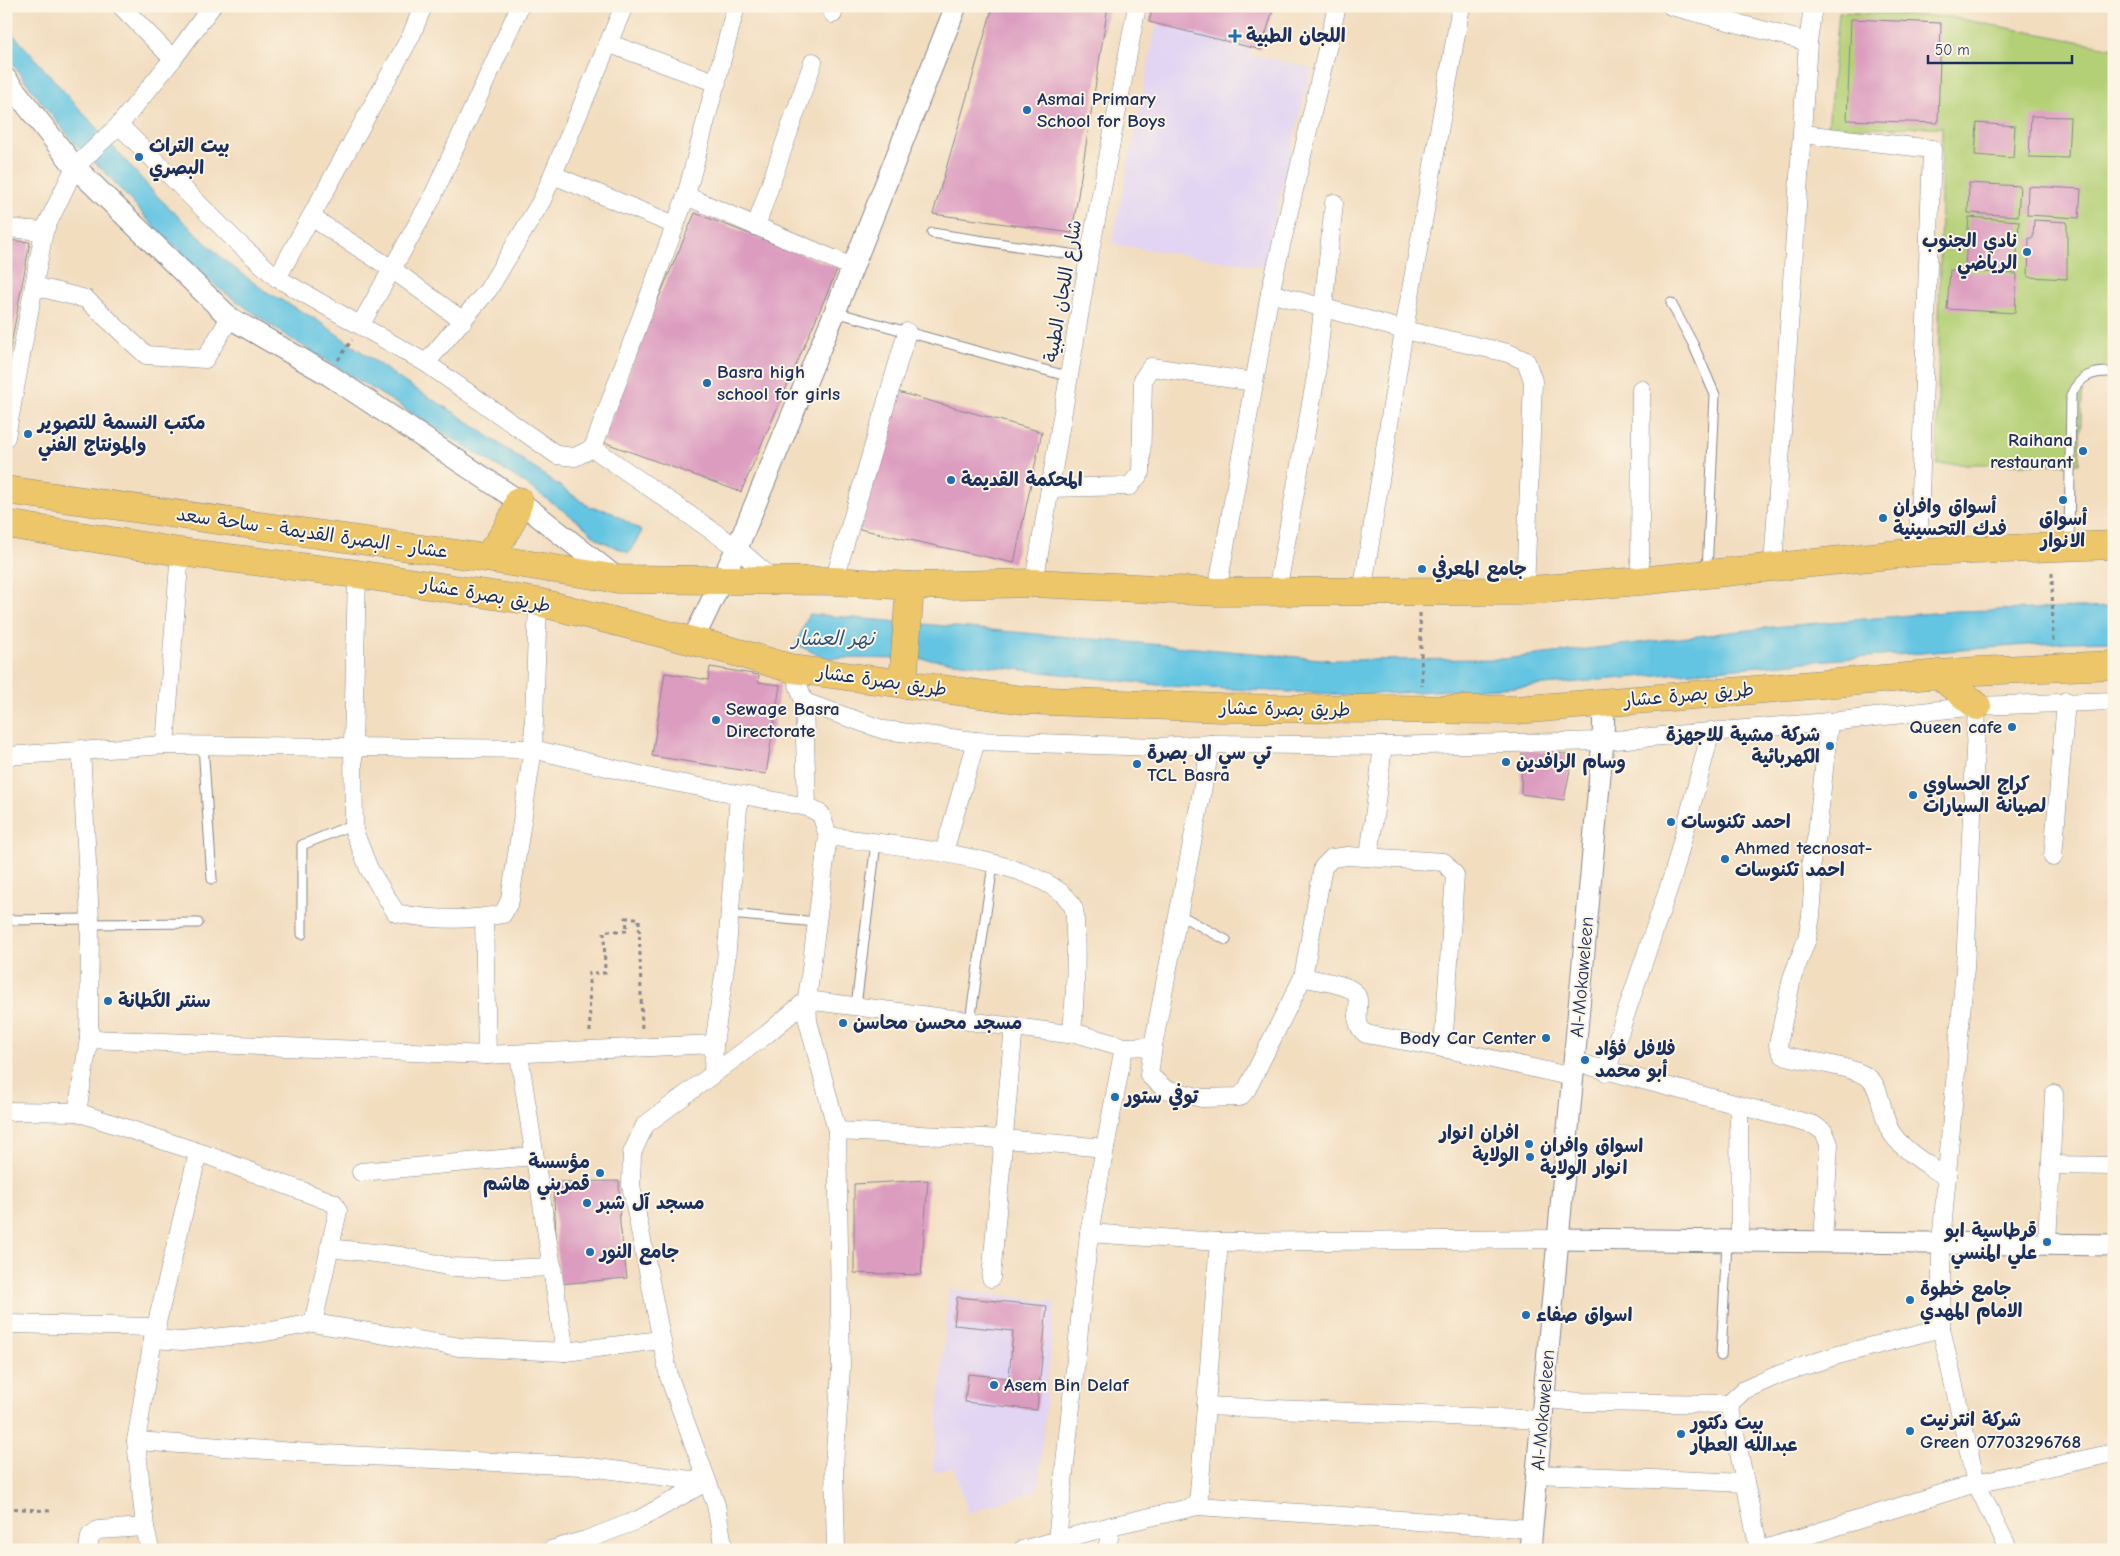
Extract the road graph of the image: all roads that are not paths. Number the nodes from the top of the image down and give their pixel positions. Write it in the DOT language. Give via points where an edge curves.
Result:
graph roads {
  1 [pos="121,6"];
  2 [pos="212,6"];
  3 [pos="422,6"];
  4 [pos="520,6"];
  5 [pos="624,6"];
  6 [pos="736,6"];
  7 [pos="956,6"];
  8 [pos="1137,6"];
  9 [pos="1337,6"];
  10 [pos="1461,6"];
  11 [pos="1671,6"];
  12 [pos="1813,6"];
  13 [pos="1808,42"];
  14 [pos="610,44"];
  15 [pos="173,60"];
  16 [pos="813,62"];
  17 [pos="6,79"];
  18 [pos="717,84"];
  19 [pos="116,127"];
  20 [pos="1803,134"];
  21 [pos="78,164"];
  22 [pos="553,175"];
  23 [pos="686,196"];
  24 [pos="1334,204"];
  25 [pos="311,217"];
  26 [pos="675,225"];
  27 [pos="756,226"];
  28 [pos="6,228"];
  29 [pos="44,231"];
  30 [pos="932,233"];
  31 [pos="1090,257"];
  32 [pos="852,267"];
  33 [pos="392,269"];
  34 [pos="277,278"];
  35 [pos="34,286"];
  36 [pos="1270,292"];
  37 [pos="1671,303"];
  38 [pos="1322,308"];
  39 [pos="835,312"];
  40 [pos="230,318"];
  41 [pos="463,321"];
  42 [pos="1404,330"];
  43 [pos="356,332"];
  44 [pos="907,332"];
  45 [pos="426,363"];
  46 [pos="2114,372"];
  47 [pos="1070,376"];
  48 [pos="1254,382"];
  49 [pos="1641,389"];
  50 [pos="6,437"];
  51 [pos="593,448"];
  52 [pos="1050,488"];
  53 [pos="6,490"];
  54 [pos="519,501"];
  55 [pos="6,524"];
  56 [pos="2114,545"];
  57 [pos="2070,547"];
  58 [pos="737,548"];
  59 [pos="180,552"];
  60 [pos="1918,552"];
  61 [pos="486,558"];
  62 [pos="1773,566"];
  63 [pos="1707,572"];
  64 [pos="357,574"];
  65 [pos="618,579"];
  66 [pos="721,580"];
  67 [pos="834,581"];
  68 [pos="1640,581"];
  69 [pos="775,582"];
  70 [pos="1034,583"];
  71 [pos="1525,590"];
  72 [pos="1217,592"];
  73 [pos="1277,592"];
  74 [pos="1362,593"];
  75 [pos="909,595"];
  76 [pos="538,602"];
  77 [pos="692,642"];
  78 [pos="2114,665"];
  79 [pos="793,669"];
  80 [pos="1938,674"];
  81 [pos="903,676"];
  82 [pos="2066,701"];
  83 [pos="2114,701"];
  84 [pos="804,702"];
  85 [pos="1604,702"];
  86 [pos="1977,706"];
  87 [pos="1829,722"];
  88 [pos="1712,731"];
  89 [pos="976,741"];
  90 [pos="1603,741"];
  91 [pos="1211,744"];
  92 [pos="165,745"];
  93 [pos="203,745"];
  94 [pos="353,746"];
  95 [pos="1383,746"];
  96 [pos="81,749"];
  97 [pos="533,749"];
  98 [pos="6,756"];
  99 [pos="739,795"];
  100 [pos="807,807"];
  101 [pos="354,824"];
  102 [pos="828,836"];
  103 [pos="876,843"];
  104 [pos="944,852"];
  105 [pos="1369,857"];
  106 [pos="2053,857"];
  107 [pos="994,865"];
  108 [pos="212,879"];
  109 [pos="730,914"];
  110 [pos="1178,914"];
  111 [pos="484,918"];
  112 [pos="6,920"];
  113 [pos="90,922"];
  114 [pos="817,922"];
  115 [pos="198,923"];
  116 [pos="302,934"];
  117 [pos="1226,940"];
  118 [pos="1303,977"];
  119 [pos="806,1000"];
  120 [pos="856,1006"];
  121 [pos="970,1021"];
  122 [pos="1014,1026"];
  123 [pos="1072,1032"];
  124 [pos="89,1039"];
  125 [pos="714,1044"];
  126 [pos="1153,1046"];
  127 [pos="1124,1047"];
  128 [pos="1443,1048"];
  129 [pos="487,1055"];
  130 [pos="518,1055"];
  131 [pos="1574,1070"];
  132 [pos="1606,1072"];
  133 [pos="713,1074"];
  134 [pos="2054,1094"];
  135 [pos="1738,1106"];
  136 [pos="6,1111"];
  137 [pos="77,1112"];
  138 [pos="837,1131"];
  139 [pos="1004,1139"];
  140 [pos="1105,1148"];
  141 [pos="198,1153"];
  142 [pos="533,1156"];
  143 [pos="2051,1165"];
  144 [pos="2114,1166"];
  145 [pos="361,1172"];
  146 [pos="1947,1178"];
  147 [pos="1089,1233"];
  148 [pos="1558,1238"];
  149 [pos="1733,1240"];
  150 [pos="1219,1242"];
  151 [pos="1824,1242"];
  152 [pos="1941,1243"];
  153 [pos="2047,1244"];
  154 [pos="2114,1245"];
  155 [pos="329,1248"];
  156 [pos="553,1267"];
  157 [pos="991,1278"];
  158 [pos="313,1323"];
  159 [pos="6,1324"];
  160 [pos="1941,1328"];
  161 [pos="155,1333"];
  162 [pos="660,1340"];
  163 [pos="565,1352"];
  164 [pos="1721,1356"];
  165 [pos="1544,1399"];
  166 [pos="1729,1404"];
  167 [pos="1206,1406"];
  168 [pos="1542,1420"];
  169 [pos="136,1440"];
  170 [pos="2114,1453"];
  171 [pos="1537,1474"];
  172 [pos="706,1482"];
  173 [pos="1745,1483"];
  174 [pos="1976,1483"];
  175 [pos="1198,1506"];
  176 [pos="1111,1526"];
  177 [pos="145,1527"];
  178 [pos="1532,1528"];
  179 [pos="1057,1541"];
  180 [pos="88,1550"];
  181 [pos="150,1550"];
  182 [pos="551,1550"];
  183 [pos="724,1550"];
  184 [pos="836,1550"];
  185 [pos="1022,1550"];
  186 [pos="1107,1550"];
  187 [pos="1530,1550"];
  188 [pos="1760,1550"];
  189 [pos="2009,1550"];
  1 -- 15 [label="street"];
  2 -- 15 [label="street"];
  3 -- 25 [label="street" via="411,36"];
  4 -- 33 [label="street" via="431,200"];
  5 -- 14 [label="street"];
  6 -- 18 [label="street"];
  7 -- 32 [label="street"];
  8 -- 31 [label="street, شارع اللجان الطبية"];
  9 -- 36 [label="street"];
  10 -- 42 [label="street"];
  11 -- 13 [label="street"];
  12 -- 13 [label="street"];
  13 -- 20 [label="street"];
  14 -- 18 [label="street"];
  14 -- 22 [label="street"];
  15 -- 19 [label="street"];
  16 -- 27 [label="street"];
  17 -- 21 [label="street"];
  18 -- 23 [label="street"];
  19 -- 21 [label="street"];
  19 -- 34 [label="street"];
  20 -- 60 [label="street" via="1932,149"];
  20 -- 62 [label="street"];
  21 -- 29 [label="street"];
  21 -- 40 [label="street"];
  22 -- 26 [label="street"];
  22 -- 41 [label="street" via="542,200 488,290"];
  23 -- 26 [label="street"];
  23 -- 27 [label="street"];
  24 -- 38 [label="street"];
  25 -- 33 [label="street"];
  25 -- 34 [label="street"];
  26 -- 51 [label="street"];
  27 -- 32 [label="street"];
  28 -- 29 [label="street"];
  29 -- 35 [label="street"];
  30 -- 31 [label="lane"];
  31 -- 47 [label="street, شارع اللجان الطبية"];
  32 -- 39 [label="street"];
  33 -- 41 [label="street"];
  33 -- 43 [label="street"];
  34 -- 43 [label="street"];
  35 -- 40 [label="street" via="86,299 146,355 205,359"];
  35 -- 50 [label="street"];
  36 -- 38 [label="street"];
  36 -- 48 [label="street"];
  37 -- 63 [label="lane" via="1716,395"];
  38 -- 42 [label="street"];
  38 -- 73 [label="street" via="1316,376"];
  39 -- 44 [label="lane"];
  39 -- 58 [label="street"];
  40 -- 54 [label="street" via="329,375"];
  41 -- 45 [label="street"];
  42 -- 71 [label="street" via="1508,353 1526,361 1533,381"];
  42 -- 74 [label="street"];
  43 -- 45 [label="street"];
  44 -- 47 [label="lane"];
  44 -- 67 [label="street"];
  45 -- 51 [label="street" via="557,455 575,457"];
  46 -- 57 [label="lane" via="2097,371 2076,384 2071,395"];
  47 -- 52 [label="street, شارع اللجان الطبية"];
  48 -- 52 [label="street" via="1151,367 1144,379 1141,472 1130,486"];
  48 -- 72 [label="street"];
  49 -- 68 [label="street"];
  51 -- 58 [label="street"];
  52 -- 70 [label="street, شارع اللجان الطبية"];
  53 -- 61 [label="main road, عشار - البصرة القديمة - ساحة سعد"];
  54 -- 61 [label="main road" via="515,516"];
  54 -- 65 [label="street"];
  55 -- 59 [label="main road, طريق بصرة عشار"];
  56 -- 57 [label="main road, عشار - البصرة القديمة - ساحة سعد"];
  57 -- 60 [label="main road, عشار - البصرة القديمة - ساحة سعد"];
  58 -- 66 [label="street"];
  58 -- 69 [label="street"];
  59 -- 64 [label="main road, طريق بصرة عشار"];
  59 -- 92 [label="street"];
  60 -- 62 [label="main road, عشار - البصرة القديمة - ساحة سعد"];
  61 -- 65 [label="main road, عشار - البصرة القديمة - ساحة سعد"];
  62 -- 63 [label="main road, عشار - البصرة القديمة - ساحة سعد"];
  63 -- 68 [label="main road, عشار - البصرة القديمة - ساحة سعد"];
  64 -- 76 [label="main road, طريق بصرة عشار"];
  64 -- 94 [label="street"];
  65 -- 66 [label="main road, عشار - البصرة القديمة - ساحة سعد"];
  66 -- 69 [label="main road, عشار - البصرة القديمة - ساحة سعد"];
  66 -- 77 [label="street"];
  67 -- 69 [label="main road, عشار - البصرة القديمة - ساحة سعد"];
  67 -- 75 [label="main road, عشار - البصرة القديمة - ساحة سعد"];
  68 -- 71 [label="main road, عشار - البصرة القديمة - ساحة سعد"];
  70 -- 72 [label="main road, عشار - البصرة القديمة - ساحة سعد"];
  70 -- 75 [label="main road, عشار - البصرة القديمة - ساحة سعد"];
  71 -- 74 [label="main road, عشار - البصرة القديمة - ساحة سعد"];
  72 -- 73 [label="main road, عشار - البصرة القديمة - ساحة سعد"];
  73 -- 74 [label="main road, عشار - البصرة القديمة - ساحة سعد"];
  75 -- 81 [label="main road"];
  76 -- 77 [label="main road, طريق بصرة عشار"];
  76 -- 97 [label="street"];
  77 -- 79 [label="main road, طريق بصرة عشار"];
  78 -- 80 [label="main road, طريق بصرة عشار"];
  79 -- 81 [label="main road, طريق بصرة عشار"];
  79 -- 84 [label="street"];
  80 -- 85 [label="main road, طريق بصرة عشار"];
  80 -- 86 [label="main road"];
  81 -- 85 [label="main road, طريق بصرة عشار" via="1024,700 1221,708 1517,710"];
  82 -- 83 [label="street"];
  82 -- 86 [label="street"];
  82 -- 106 [label="street"];
  84 -- 89 [label="street" via="884,730"];
  84 -- 100 [label="street"];
  85 -- 90 [label="street, Al-Mokaweleen"];
  86 -- 87 [label="street"];
  86 -- 146 [label="street" via="1965,968"];
  87 -- 88 [label="street"];
  87 -- 146 [label="street" via="1817,835 1811,861 1811,916 1807,939 1792,978 1778,1045 1783,1054 1860,1072 1871,1080 1893,1136"];
  88 -- 90 [label="street"];
  88 -- 132 [label="street" via="1674,872"];
  89 -- 91 [label="street" via="1157,747"];
  89 -- 104 [label="street"];
  90 -- 95 [label="street"];
  90 -- 131 [label="street, Al-Mokaweleen"];
  91 -- 95 [label="street"];
  91 -- 110 [label="street"];
  92 -- 93 [label="street"];
  92 -- 96 [label="street"];
  93 -- 94 [label="street"];
  93 -- 108 [label="lane"];
  94 -- 97 [label="street"];
  94 -- 101 [label="street"];
  95 -- 105 [label="street"];
  96 -- 98 [label="street"];
  96 -- 113 [label="street"];
  97 -- 99 [label="street"];
  97 -- 111 [label="street" via="510,900 503,914"];
  99 -- 100 [label="street"];
  99 -- 109 [label="street"];
  100 -- 102 [label="street" via="821,814"];
  101 -- 111 [label="street" via="369,869 396,913 421,918"];
  101 -- 116 [label="lane" via="302,845"];
  102 -- 103 [label="street"];
  102 -- 114 [label="street"];
  103 -- 104 [label="street"];
  103 -- 120 [label="lane"];
  104 -- 107 [label="street"];
  105 -- 118 [label="street" via="1332,858 1323,867"];
  105 -- 128 [label="street" via="1444,862 1455,875"];
  107 -- 121 [label="lane"];
  107 -- 123 [label="street" via="1032,875 1057,888 1074,908 1077,967"];
  109 -- 114 [label="lane"];
  109 -- 125 [label="street"];
  110 -- 117 [label="lane"];
  110 -- 126 [label="street"];
  111 -- 129 [label="street"];
  112 -- 113 [label="lane"];
  113 -- 115 [label="lane"];
  113 -- 124 [label="street"];
  114 -- 119 [label="street"];
  118 -- 126 [label="street" via="1240,1098 1202,1098 1165,1089 1150,1075"];
  118 -- 128 [label="street" via="1349,988 1356,994 1359,1001 1356,1022 1358,1029 1366,1034"];
  119 -- 120 [label="street"];
  119 -- 133 [label="street"];
  119 -- 138 [label="street" via="808,1021"];
  120 -- 121 [label="street"];
  121 -- 122 [label="street"];
  122 -- 123 [label="street"];
  122 -- 139 [label="street"];
  123 -- 127 [label="street"];
  124 -- 129 [label="street"];
  124 -- 137 [label="street"];
  125 -- 130 [label="street"];
  125 -- 133 [label="street"];
  126 -- 127 [label="street"];
  127 -- 140 [label="street"];
  128 -- 131 [label="street"];
  129 -- 130 [label="street"];
  130 -- 142 [label="street"];
  131 -- 132 [label="street"];
  131 -- 148 [label="street, Al-Mokaweleen"];
  132 -- 135 [label="street"];
  133 -- 162 [label="street" via="646,1125 632,1153 631,1185"];
  134 -- 143 [label="street"];
  135 -- 149 [label="street"];
  135 -- 151 [label="street" via="1814,1124 1824,1132 1829,1144"];
  136 -- 137 [label="street"];
  137 -- 141 [label="street"];
  138 -- 139 [label="street"];
  138 -- 184 [label="street" via="841,1368 834,1466"];
  139 -- 140 [label="street"];
  139 -- 157 [label="street"];
  140 -- 147 [label="street"];
  141 -- 155 [label="street" via="334,1203 338,1211"];
  141 -- 161 [label="street"];
  142 -- 145 [label="street"];
  142 -- 156 [label="street"];
  143 -- 144 [label="street"];
  143 -- 153 [label="street"];
  146 -- 152 [label="street"];
  147 -- 150 [label="street"];
  147 -- 179 [label="street"];
  148 -- 149 [label="street"];
  148 -- 150 [label="street"];
  148 -- 165 [label="street, Al-Mokaweleen"];
  149 -- 151 [label="street"];
  149 -- 164 [label="lane"];
  150 -- 167 [label="street"];
  151 -- 152 [label="street"];
  152 -- 153 [label="street"];
  152 -- 160 [label="street"];
  153 -- 154 [label="street"];
  155 -- 156 [label="street" via="401,1256 451,1267"];
  155 -- 158 [label="street"];
  156 -- 163 [label="street"];
  158 -- 161 [label="street" via="261,1333 182,1341"];
  158 -- 163 [label="street" via="460,1347"];
  159 -- 161 [label="street"];
  160 -- 166 [label="street" via="1780,1374 1744,1390"];
  160 -- 174 [label="street"];
  161 -- 169 [label="street"];
  162 -- 163 [label="street"];
  162 -- 172 [label="street" via="668,1376"];
  165 -- 166 [label="street"];
  165 -- 168 [label="street, Al-Mokaweleen"];
  166 -- 173 [label="street"];
  167 -- 168 [label="street"];
  167 -- 175 [label="street"];
  168 -- 171 [label="street, Al-Mokaweleen"];
  169 -- 172 [label="street" via="325,1454 582,1466"];
  169 -- 177 [label="street"];
  170 -- 174 [label="street"];
  171 -- 173 [label="street"];
  171 -- 178 [label="street, Al-Mokaweleen"];
  172 -- 182 [label="street" via="638,1520"];
  172 -- 183 [label="street" via="716,1505"];
  173 -- 188 [label="street"];
  174 -- 188 [label="street"];
  174 -- 189 [label="street"];
  175 -- 176 [label="street"];
  175 -- 178 [label="street"];
  176 -- 179 [label="street"];
  176 -- 186 [label="street"];
  177 -- 180 [label="street" via="98,1530 90,1536"];
  177 -- 181 [label="street"];
  178 -- 187 [label="street, Al-Mokaweleen"];
  179 -- 185 [label="street"];
}
